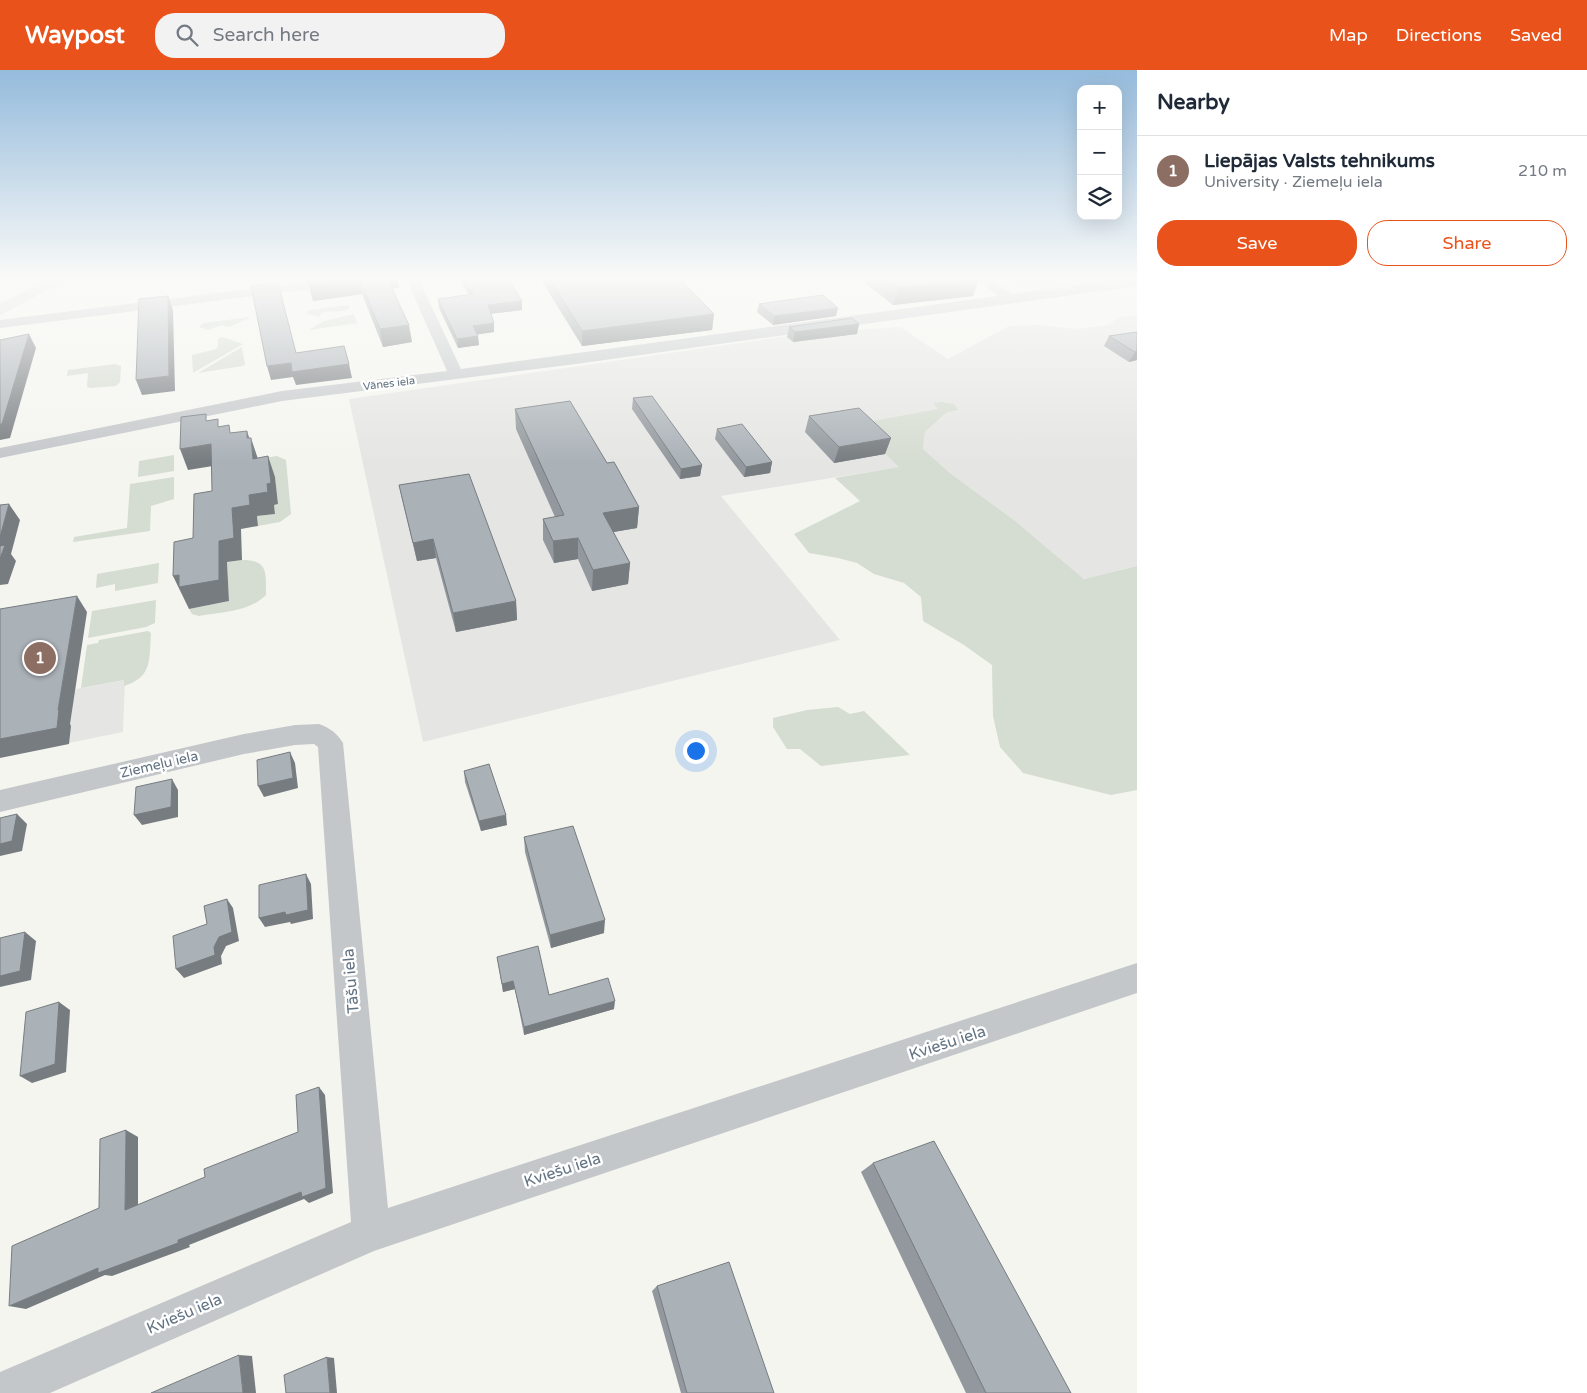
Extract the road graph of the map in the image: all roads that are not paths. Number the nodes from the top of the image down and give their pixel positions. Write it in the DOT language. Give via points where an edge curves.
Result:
graph roads {
  1 [pos="440,340"];
  2 [pos="712,340"];
  3 [pos="456,374"];
  4 [pos="0,453"];
  5 [pos="319,734"];
  6 [pos="0,801"];
  7 [pos="1137,978"];
  8 [pos="371,1233"];
  9 [pos="0,1392"];
  1 -- 3 [label="street"];
  2 -- 3 [label="street, Vānes iela"];
  3 -- 4 [label="street, Vānes iela" via="282,396"];
  5 -- 6 [label="street, Ziemeļu iela" via="244,744"];
  5 -- 8 [label="street, Tāšu iela" via="330,743"];
  7 -- 8 [label="street, Kviešu iela"];
  8 -- 9 [label="street, Kviešu iela"];
}
